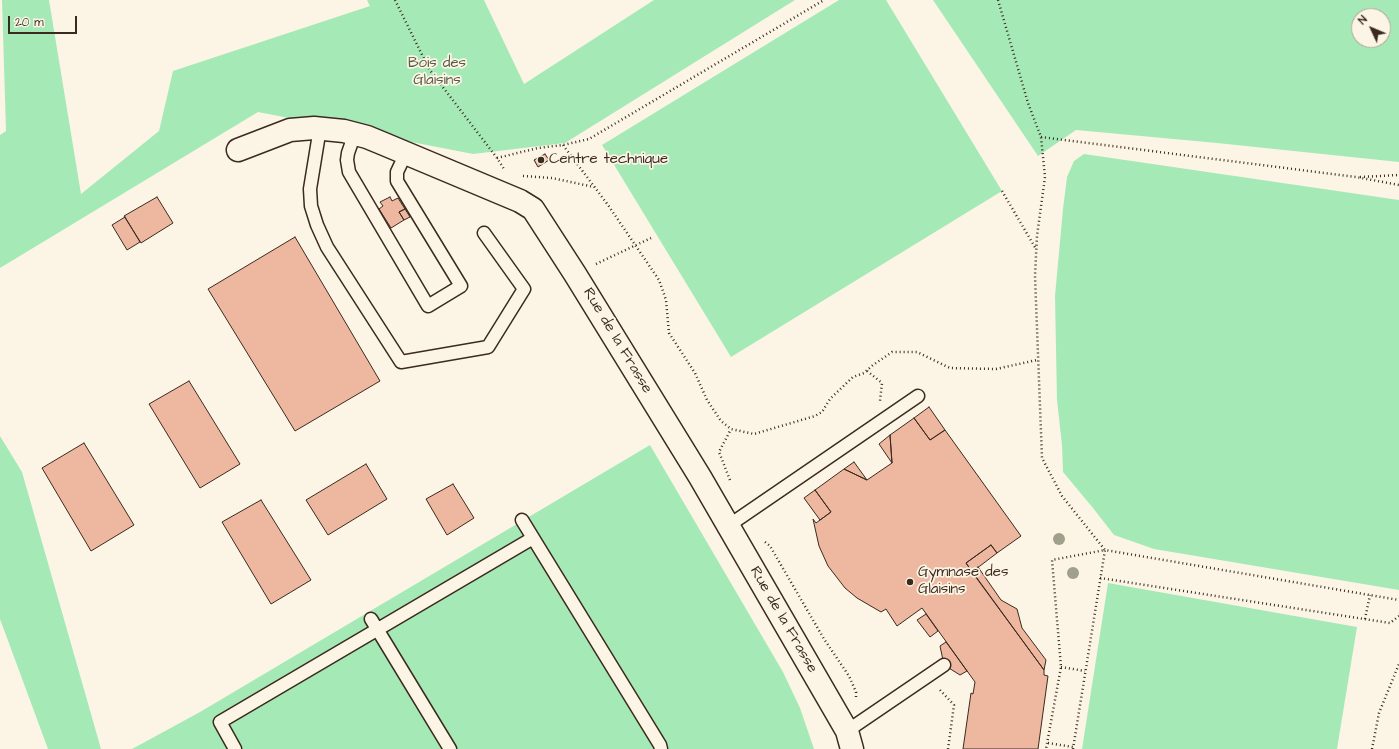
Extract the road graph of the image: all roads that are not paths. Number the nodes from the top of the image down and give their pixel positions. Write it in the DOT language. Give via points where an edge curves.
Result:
graph roads {
  1 [pos="320,128"];
  2 [pos="355,133"];
  3 [pos="238,150"];
  4 [pos="406,153"];
  5 [pos="484,233"];
  6 [pos="918,396"];
  7 [pos="522,520"];
  8 [pos="728,526"];
  9 [pos="532,538"];
  10 [pos="374,624"];
  11 [pos="944,665"];
  12 [pos="851,736"];
  13 [pos="235,749"];
  14 [pos="450,749"];
  15 [pos="661,749"];
  1 -- 2 [label="street, Rue de la Frasse"];
  1 -- 3 [label="street, Rue de la Frasse" via="290,130"];
  1 -- 5 [label="lane" via="310,193 317,225 327,247 401,362 488,347 524,289"];
  2 -- 4 [label="street, Rue de la Frasse"];
  2 -- 4 [label="lane" via="348,153 349,172 428,306 461,286 397,180 397,172"];
  4 -- 8 [label="street, Rue de la Frasse" via="520,201 533,209"];
  6 -- 8 [label="lane"];
  7 -- 9 [label="lane"];
  8 -- 12 [label="street, Rue de la Frasse"];
  9 -- 10 [label="lane"];
  9 -- 15 [label="lane"];
  10 -- 13 [label="lane" via="220,722"];
  10 -- 14 [label="lane"];
  11 -- 12 [label="lane"];
}
